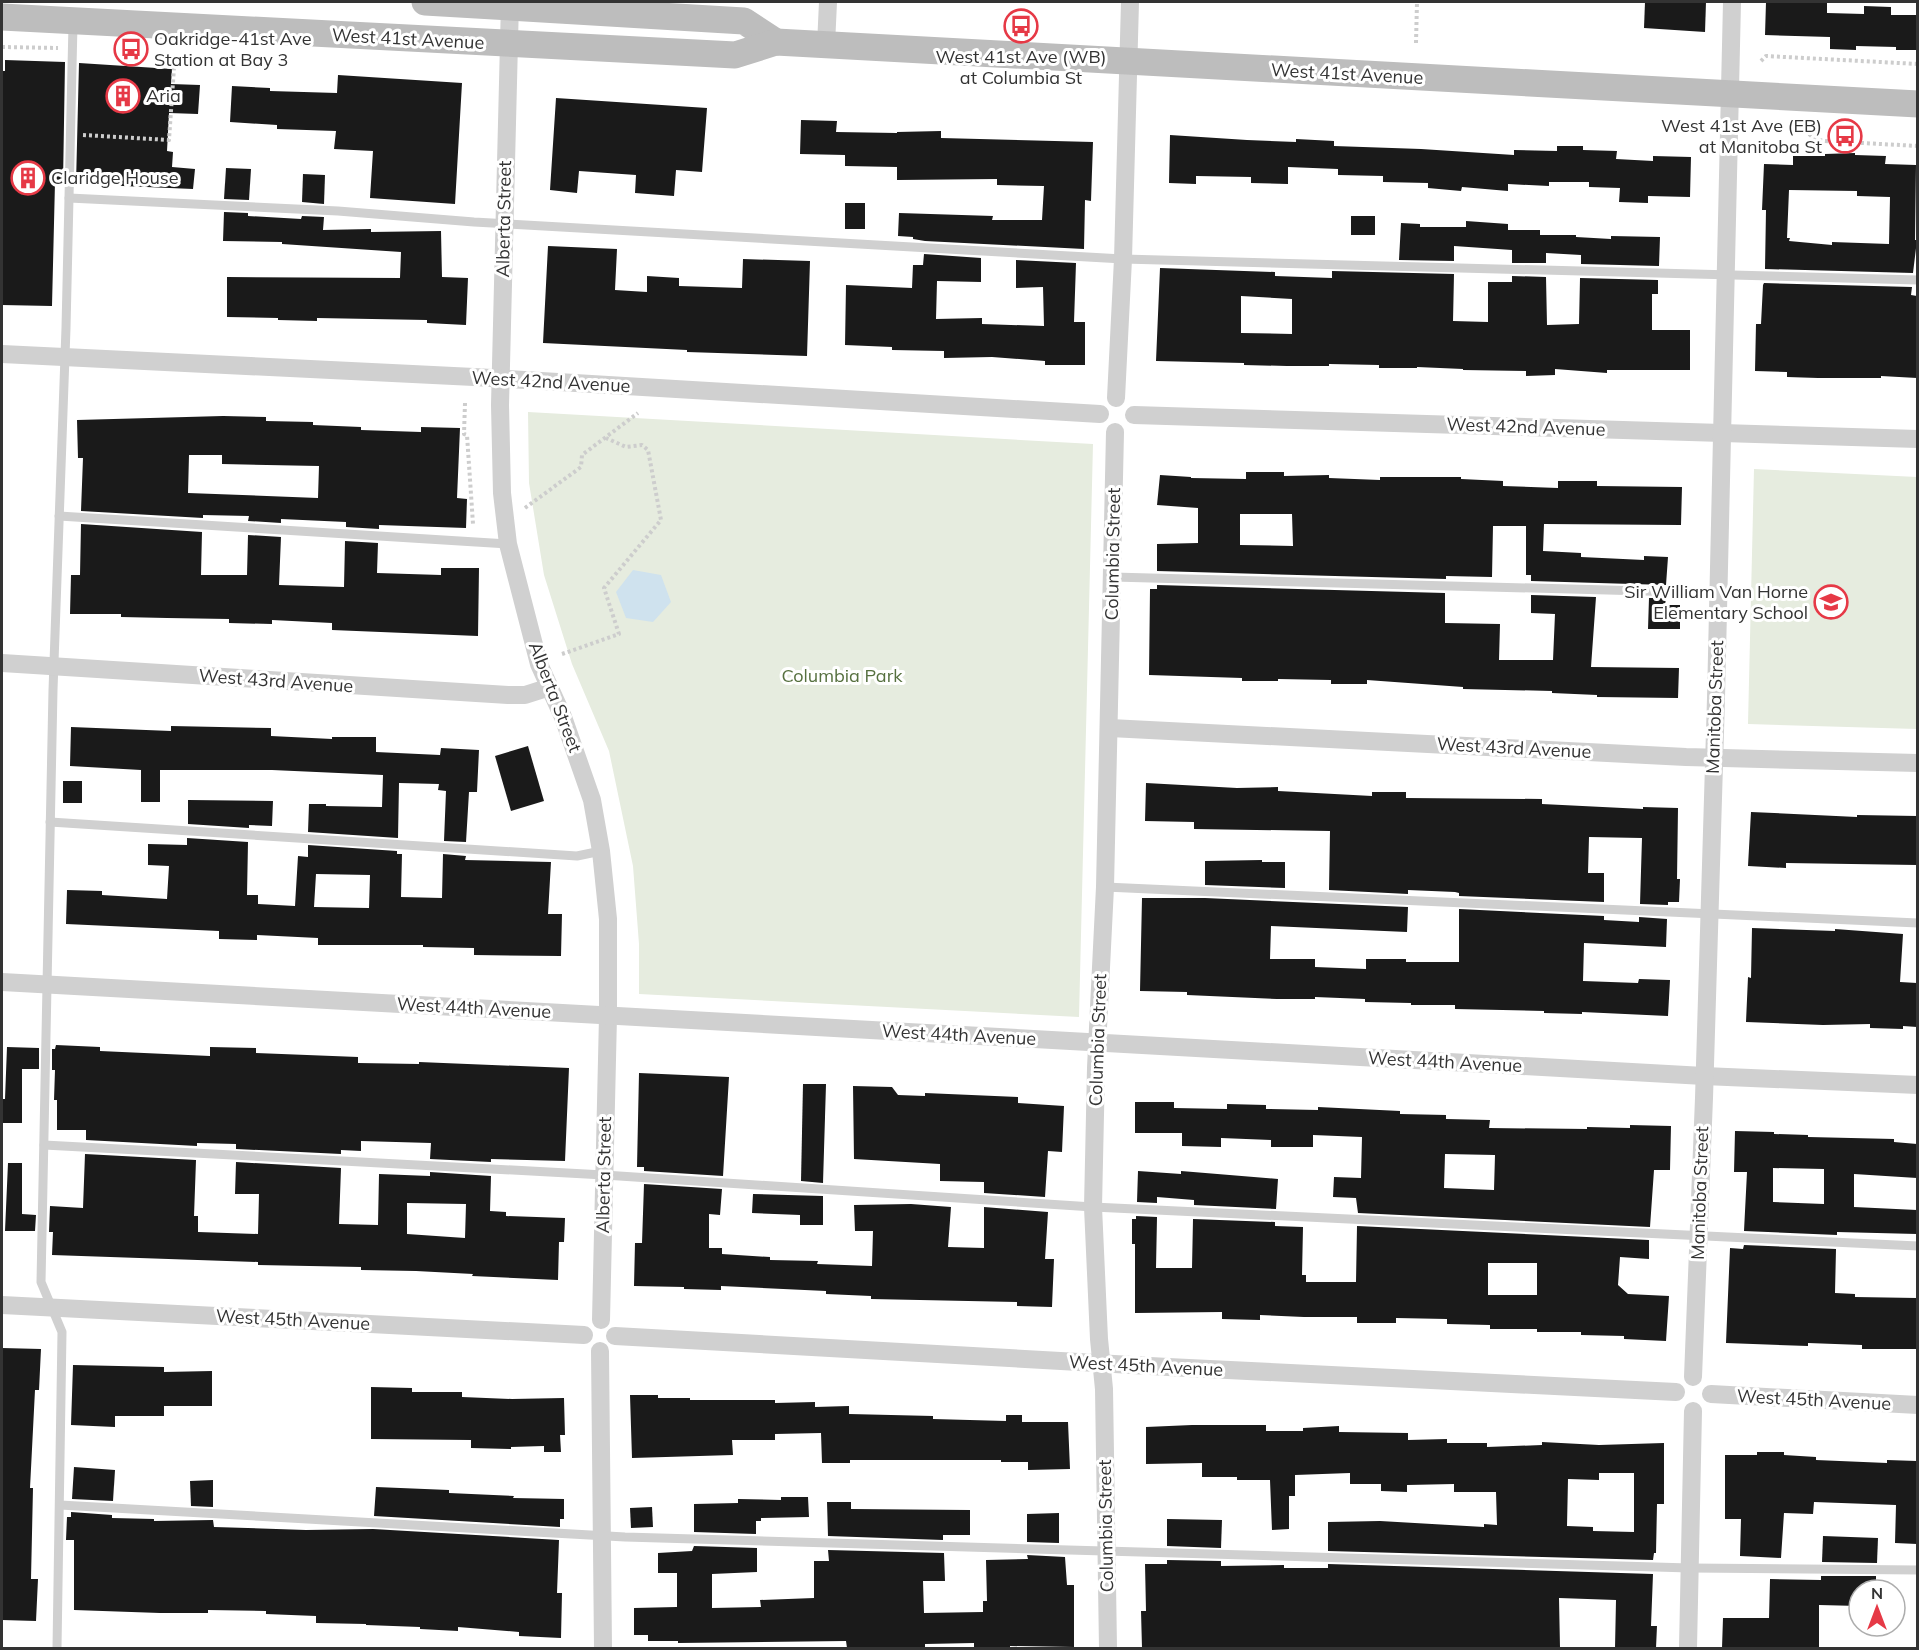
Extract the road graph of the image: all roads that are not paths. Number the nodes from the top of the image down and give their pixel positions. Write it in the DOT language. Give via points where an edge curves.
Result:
graph roads {
  1 [pos="425,2"];
  2 [pos="828,2"];
  3 [pos="1130,2"];
  4 [pos="1732,2"];
  5 [pos="510,4"];
  6 [pos="2,17"];
  7 [pos="73,20"];
  8 [pos="776,42"];
  9 [pos="509,45"];
  10 [pos="826,45"];
  11 [pos="1128,62"];
  12 [pos="1730,95"];
  13 [pos="1917,104"];
  14 [pos="69,198"];
  15 [pos="503,223"];
  16 [pos="1123,259"];
  17 [pos="1727,274"];
  18 [pos="1917,280"];
  19 [pos="2,354"];
  20 [pos="65,356"];
  21 [pos="500,379"];
  22 [pos="1116,398"];
  23 [pos="1100,414"];
  24 [pos="1134,416"];
  25 [pos="1116,432"];
  26 [pos="1721,433"];
  27 [pos="1917,439"];
  28 [pos="59,516"];
  29 [pos="508,544"];
  30 [pos="1113,577"];
  31 [pos="1718,593"];
  32 [pos="2,663"];
  33 [pos="54,666"];
  34 [pos="550,687"];
  35 [pos="1110,728"];
  36 [pos="1714,758"];
  37 [pos="1917,764"];
  38 [pos="50,822"];
  39 [pos="602,850"];
  40 [pos="1105,887"];
  41 [pos="1709,915"];
  42 [pos="1917,923"];
  43 [pos="2,982"];
  44 [pos="46,985"];
  45 [pos="608,1016"];
  46 [pos="1097,1043"];
  47 [pos="1704,1076"];
  48 [pos="1917,1084"];
  49 [pos="44,1145"];
  50 [pos="604,1176"];
  51 [pos="1094,1207"];
  52 [pos="1699,1235"];
  53 [pos="1917,1246"];
  54 [pos="2,1305"];
  55 [pos="52,1308"];
  56 [pos="601,1320"];
  57 [pos="584,1335"];
  58 [pos="615,1336"];
  59 [pos="600,1352"];
  60 [pos="1101,1363"];
  61 [pos="1693,1377"];
  62 [pos="1676,1392"];
  63 [pos="1711,1394"];
  64 [pos="1917,1405"];
  65 [pos="1693,1411"];
  66 [pos="60,1505"];
  67 [pos="602,1536"];
  68 [pos="1106,1551"];
  69 [pos="1690,1568"];
  70 [pos="1917,1570"];
  71 [pos="57,1648"];
  72 [pos="603,1648"];
  73 [pos="1108,1648"];
  74 [pos="1688,1648"];
  1 -- 5 [label="main road, West 41st Avenue"];
  2 -- 10 [label="street"];
  3 -- 11 [label="street"];
  4 -- 12 [label="street, Manitoba Street"];
  5 -- 8 [label="main road, West 41st Avenue" via="744,21"];
  5 -- 9 [label="street, Alberta Street"];
  6 -- 7 [label="main road, West 41st Avenue"];
  7 -- 9 [label="main road, West 41st Avenue"];
  7 -- 14 [label="lane"];
  8 -- 9 [label="main road, West 41st Avenue" via="735,55"];
  8 -- 10 [label="main road, West 41st Avenue"];
  9 -- 15 [label="street, Alberta Street"];
  10 -- 11 [label="main road, West 41st Avenue"];
  11 -- 12 [label="main road, West 41st Avenue"];
  11 -- 16 [label="street"];
  12 -- 13 [label="main road, West 41st Avenue"];
  12 -- 17 [label="street, Manitoba Street"];
  14 -- 15 [label="lane"];
  14 -- 20 [label="lane"];
  15 -- 16 [label="lane"];
  15 -- 21 [label="street, Alberta Street"];
  16 -- 17 [label="lane"];
  16 -- 22 [label="street"];
  17 -- 18 [label="lane"];
  17 -- 26 [label="street, Manitoba Street"];
  19 -- 20 [label="street, West 42nd Avenue"];
  20 -- 21 [label="street, West 42nd Avenue"];
  20 -- 28 [label="lane"];
  21 -- 23 [label="street, West 42nd Avenue"];
  21 -- 29 [label="street, Alberta Street" via="502,493"];
  22 -- 23 [label="street" via="1107,401"];
  22 -- 24 [label="street" via="1131,405"];
  23 -- 25 [label="street" via="1106,428"];
  24 -- 25 [label="street" via="1130,425"];
  24 -- 26 [label="street, West 42nd Avenue"];
  25 -- 30 [label="street, Columbia Street"];
  26 -- 27 [label="street, West 42nd Avenue"];
  26 -- 31 [label="street, Manitoba Street"];
  28 -- 29 [label="lane"];
  28 -- 33 [label="lane"];
  29 -- 34 [label="street, Alberta Street" via="539,664"];
  30 -- 31 [label="lane"];
  30 -- 35 [label="street, Columbia Street"];
  31 -- 36 [label="street, Manitoba Street"];
  32 -- 33 [label="street, West 43rd Avenue"];
  33 -- 34 [label="street, West 43rd Avenue" via="508,695 525,695"];
  33 -- 38 [label="lane"];
  34 -- 39 [label="street, Alberta Street" via="592,800"];
  35 -- 36 [label="street, West 43rd Avenue"];
  35 -- 40 [label="street, Columbia Street"];
  36 -- 37 [label="street, West 43rd Avenue"];
  36 -- 41 [label="street, Manitoba Street"];
  38 -- 39 [label="lane" via="577,856"];
  38 -- 44 [label="lane"];
  39 -- 45 [label="street, Alberta Street" via="608,919"];
  40 -- 41 [label="lane"];
  40 -- 46 [label="street, Columbia Street"];
  41 -- 42 [label="lane"];
  41 -- 47 [label="street, Manitoba Street"];
  43 -- 44 [label="street, West 44th Avenue"];
  44 -- 45 [label="street, West 44th Avenue"];
  44 -- 49 [label="lane"];
  45 -- 46 [label="street, West 44th Avenue"];
  45 -- 50 [label="street, Alberta Street"];
  46 -- 47 [label="street, West 44th Avenue"];
  46 -- 51 [label="street, Columbia Street"];
  47 -- 48 [label="street, West 44th Avenue"];
  47 -- 52 [label="street, Manitoba Street"];
  49 -- 50 [label="lane"];
  49 -- 55 [label="lane" via="41,1282"];
  50 -- 51 [label="lane"];
  50 -- 56 [label="street, Alberta Street"];
  51 -- 52 [label="lane"];
  51 -- 60 [label="street, Columbia Street"];
  52 -- 53 [label="lane"];
  52 -- 61 [label="street, Manitoba Street"];
  54 -- 55 [label="street, West 45th Avenue"];
  55 -- 57 [label="street, West 45th Avenue"];
  55 -- 66 [label="lane" via="62,1332"];
  56 -- 57 [label="street" via="587,1326"];
  56 -- 58 [label="street" via="613,1327"];
  57 -- 59 [label="street" via="586,1344"];
  58 -- 59 [label="street" via="612,1345"];
  58 -- 60 [label="street, West 45th Avenue"];
  59 -- 67 [label="street"];
  60 -- 62 [label="street, West 45th Avenue"];
  60 -- 68 [label="street, Columbia Street"];
  61 -- 62 [label="street" via="1684,1380"];
  61 -- 63 [label="street" via="1704,1380"];
  62 -- 65 [label="street" via="1682,1408"];
  63 -- 64 [label="street, West 45th Avenue"];
  63 -- 65 [label="street" via="1703,1409"];
  65 -- 69 [label="street"];
  66 -- 67 [label="lane"];
  66 -- 71 [label="lane"];
  67 -- 68 [label="lane"];
  67 -- 72 [label="street"];
  68 -- 69 [label="lane"];
  68 -- 73 [label="street, Columbia Street"];
  69 -- 70 [label="lane"];
  69 -- 74 [label="street"];
}
